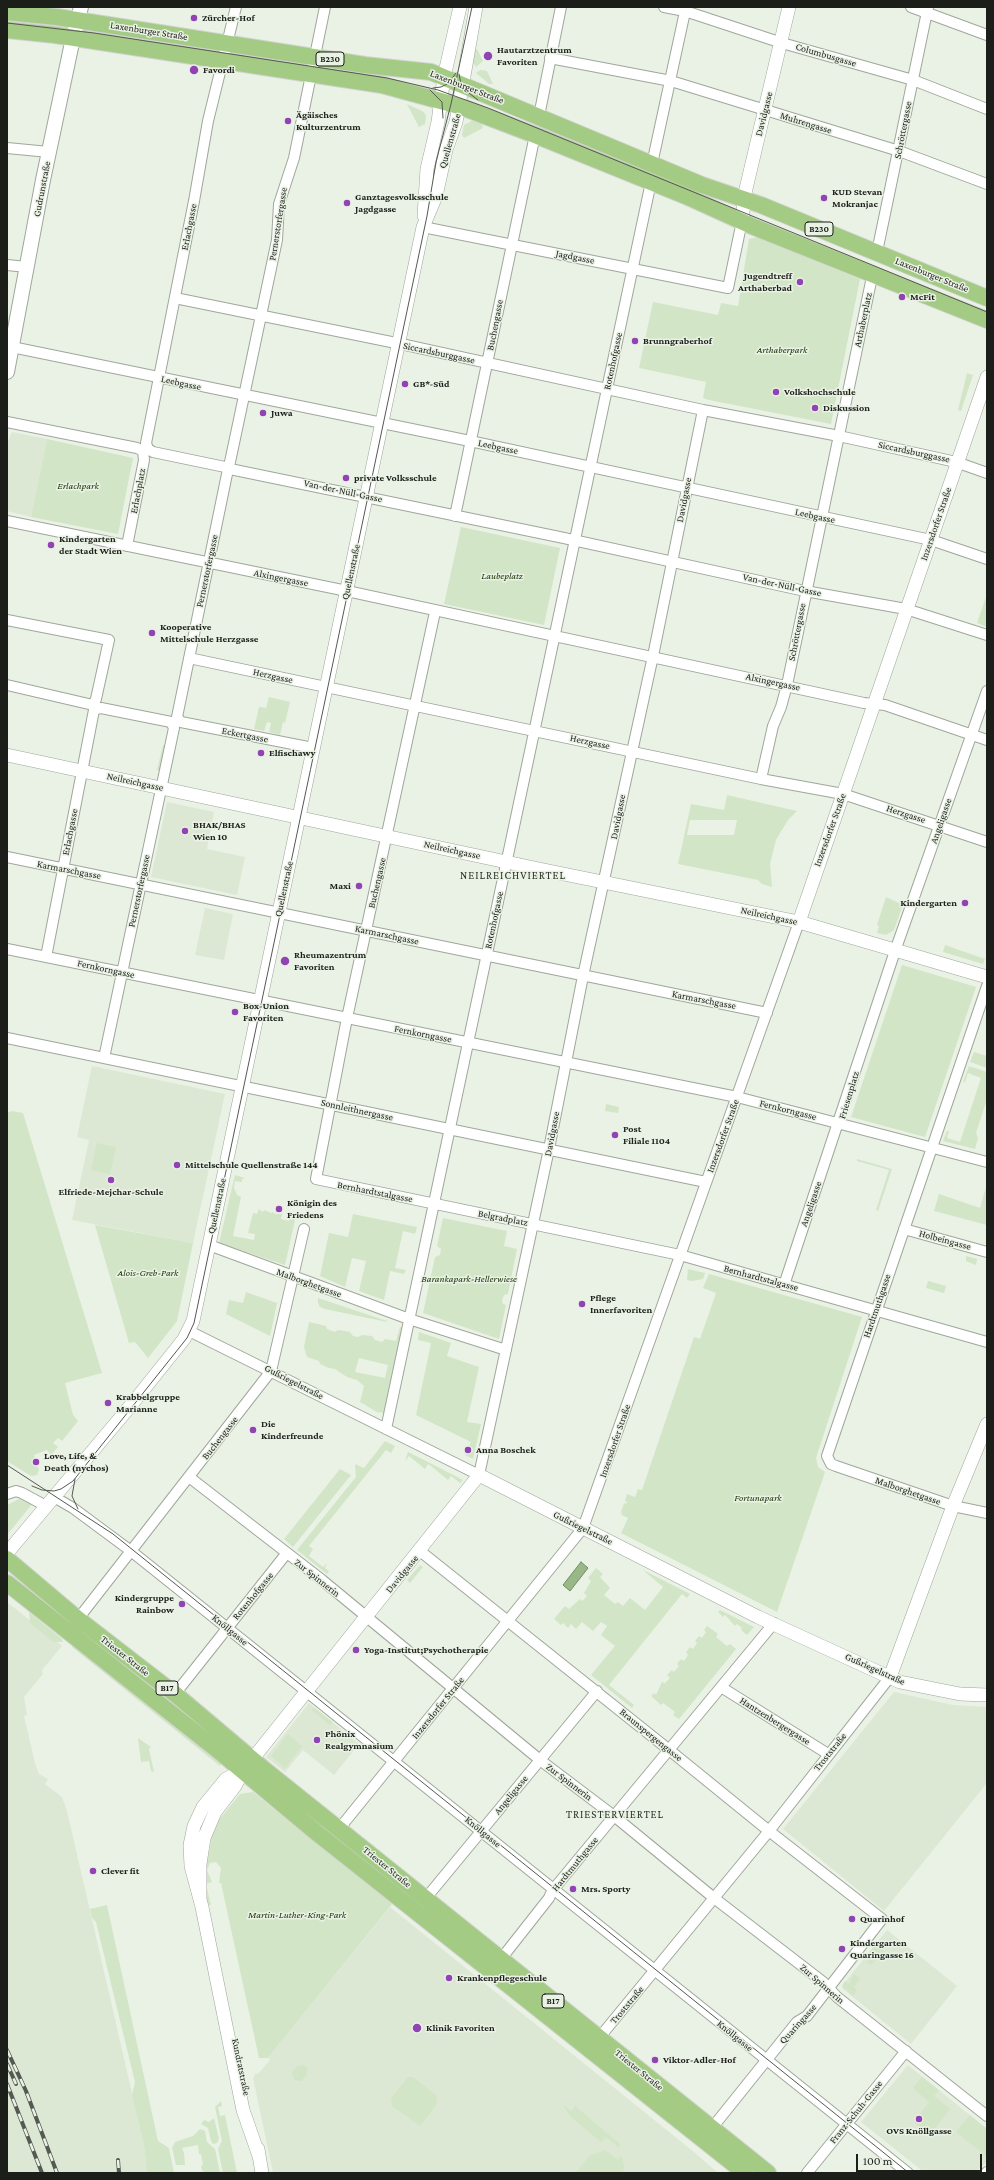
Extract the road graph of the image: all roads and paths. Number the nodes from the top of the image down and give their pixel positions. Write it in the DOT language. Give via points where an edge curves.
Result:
graph roads {
  1 [pos="236,7"];
  2 [pos="325,7"];
  3 [pos="460,7"];
  4 [pos="476,7"];
  5 [pos="561,7"];
  6 [pos="664,7"];
  7 [pos="789,7"];
  8 [pos="911,7"];
  9 [pos="686,9"];
  10 [pos="927,9"];
  11 [pos="7,12"];
  12 [pos="79,14"];
  13 [pos="7,30"];
  14 [pos="987,35"];
  15 [pos="72,38"];
  16 [pos="782,43"];
  17 [pos="228,44"];
  18 [pos="315,57"];
  19 [pos="550,58"];
  20 [pos="223,61"];
  21 [pos="312,74"];
  22 [pos="444,77"];
  23 [pos="912,80"];
  24 [pos="671,81"];
  25 [pos="462,84"];
  26 [pos="440,101"];
  27 [pos="459,106"];
  28 [pos="987,109"];
  29 [pos="765,110"];
  30 [pos="539,116"];
  31 [pos="535,134"];
  32 [pos="7,148"];
  33 [pos="899,151"];
  34 [pos="49,152"];
  35 [pos="652,164"];
  36 [pos="651,182"];
  37 [pos="987,184"];
  38 [pos="744,199"];
  39 [pos="742,221"];
  40 [pos="423,226"];
  41 [pos="512,244"];
  42 [pos="876,252"];
  43 [pos="7,265"];
  44 [pos="27,267"];
  45 [pos="632,269"];
  46 [pos="873,272"];
  47 [pos="175,298"];
  48 [pos="987,298"];
  49 [pos="261,315"];
  50 [pos="987,320"];
  51 [pos="399,344"];
  52 [pos="10,347"];
  53 [pos="488,363"];
  54 [pos="7,372"];
  55 [pos="987,377"];
  56 [pos="159,378"];
  57 [pos="607,388"];
  58 [pos="242,396"];
  59 [pos="703,410"];
  60 [pos="7,422"];
  61 [pos="382,425"];
  62 [pos="839,436"];
  63 [pos="470,441"];
  64 [pos="148,449"];
  65 [pos="956,462"];
  66 [pos="229,467"];
  67 [pos="591,467"];
  68 [pos="987,473"];
  69 [pos="686,488"];
  70 [pos="367,496"];
  71 [pos="455,516"];
  72 [pos="822,517"];
  73 [pos="7,521"];
  74 [pos="574,540"];
  75 [pos="931,540"];
  76 [pos="127,546"];
  77 [pos="987,559"];
  78 [pos="672,562"];
  79 [pos="209,563"];
  80 [pos="347,591"];
  81 [pos="805,591"];
  82 [pos="906,609"];
  83 [pos="435,612"];
  84 [pos="7,620"];
  85 [pos="987,635"];
  86 [pos="556,636"];
  87 [pos="653,656"];
  88 [pos="189,658"];
  89 [pos="7,685"];
  90 [pos="787,685"];
  91 [pos="326,687"];
  92 [pos="987,691"];
  93 [pos="873,704"];
  94 [pos="416,705"];
  95 [pos="94,707"];
  96 [pos="175,722"];
  97 [pos="535,731"];
  98 [pos="971,735"];
  99 [pos="987,740"];
  100 [pos="313,748"];
  101 [pos="631,751"];
  102 [pos="7,755"];
  103 [pos="82,771"];
  104 [pos="762,779"];
  105 [pos="162,788"];
  106 [pos="843,794"];
  107 [pos="299,818"];
  108 [pos="940,825"];
  109 [pos="387,836"];
  110 [pos="987,842"];
  111 [pos="7,858"];
  112 [pos="506,862"];
  113 [pos="63,869"];
  114 [pos="605,882"];
  115 [pos="140,884"];
  116 [pos="280,913"];
  117 [pos="799,922"];
  118 [pos="366,930"];
  119 [pos="7,949"];
  120 [pos="895,951"];
  121 [pos="486,956"];
  122 [pos="46,957"];
  123 [pos="122,972"];
  124 [pos="583,976"];
  125 [pos="987,977"];
  126 [pos="987,986"];
  127 [pos="260,1001"];
  128 [pos="766,1013"];
  129 [pos="347,1018"];
  130 [pos="7,1038"];
  131 [pos="468,1043"];
  132 [pos="104,1058"];
  133 [pos="566,1062"];
  134 [pos="242,1086"];
  135 [pos="737,1097"];
  136 [pos="330,1104"];
  137 [pos="839,1123"];
  138 [pos="452,1129"];
  139 [pos="932,1148"];
  140 [pos="549,1149"];
  141 [pos="987,1162"];
  142 [pos="316,1179"];
  143 [pos="706,1182"];
  144 [pos="434,1204"];
  145 [pos="533,1224"];
  146 [pos="304,1229"];
  147 [pos="904,1229"];
  148 [pos="209,1245"];
  149 [pos="987,1252"];
  150 [pos="680,1255"];
  151 [pos="293,1277"];
  152 [pos="784,1285"];
  153 [pos="875,1309"];
  154 [pos="409,1319"];
  155 [pos="189,1331"];
  156 [pos="987,1342"];
  157 [pos="506,1350"];
  158 [pos="271,1371"];
  159 [pos="987,1424"];
  160 [pos="386,1429"];
  161 [pos="830,1464"];
  162 [pos="479,1475"];
  163 [pos="189,1477"];
  164 [pos="7,1494"];
  165 [pos="50,1502"];
  166 [pos="953,1506"];
  167 [pos="987,1512"];
  168 [pos="583,1528"];
  169 [pos="131,1551"];
  170 [pos="420,1551"];
  171 [pos="7,1553"];
  172 [pos="286,1554"];
  173 [pos="7,1559"];
  174 [pos="7,1583"];
  175 [pos="367,1617"];
  176 [pos="78,1619"];
  177 [pos="509,1622"];
  178 [pos="774,1623"];
  179 [pos="227,1628"];
  180 [pos="890,1676"];
  181 [pos="721,1688"];
  182 [pos="453,1690"];
  183 [pos="306,1691"];
  184 [pos="597,1691"];
  185 [pos="176,1694"];
  186 [pos="987,1695"];
  187 [pos="668,1748"];
  188 [pos="828,1754"];
  189 [pos="540,1760"];
  190 [pos="395,1762"];
  191 [pos="248,1766"];
  192 [pos="614,1816"];
  193 [pos="339,1829"];
  194 [pos="481,1831"];
  195 [pos="769,1831"];
  196 [pos="553,1889"];
  197 [pos="426,1898"];
  198 [pos="714,1898"];
  199 [pos="882,1919"];
  200 [pos="501,1958"];
  201 [pos="655,1971"];
  202 [pos="828,1988"];
  203 [pos="599,2038"];
  204 [pos="906,2052"];
  205 [pos="766,2060"];
  206 [pos="987,2116"];
  207 [pos="847,2124"];
  208 [pos="712,2128"];
  209 [pos="262,2173"];
  210 [pos="745,2173"];
  211 [pos="768,2173"];
  212 [pos="807,2173"];
  213 [pos="908,2173"];
  1 -- 17 [label="street, Erlachgasse"];
  2 -- 18 [label="street, Pernerstorfergasse"];
  3 -- 22 [label="street, Quellenstraße"];
  4 -- 25 [label="street, Quellenstraße"];
  5 -- 19 [label="street"];
  6 -- 9 [label="street, Columbusgasse"];
  7 -- 16 [label="street, Davidgasse"];
  8 -- 10 [label="street"];
  9 -- 16 [label="street, Columbusgasse"];
  9 -- 24 [label="street"];
  10 -- 14 [label="street"];
  10 -- 23 [label="street, Schröttergasse"];
  11 -- 12 [label="main road, Laxenburger Straße / B230"];
  12 -- 15 [label="main road, Gudrunstraße"];
  12 -- 17 [label="main road, Laxenburger Straße / B230"];
  13 -- 15 [label="main road, Laxenburger Straße / B230"];
  15 -- 20 [label="main road, Laxenburger Straße / B230"];
  15 -- 34 [label="main road, Gudrunstraße"];
  16 -- 23 [label="street, Columbusgasse"];
  16 -- 29 [label="street, Davidgasse"];
  17 -- 18 [label="main road, Laxenburger Straße / B230"];
  17 -- 20 [label="street, Erlachgasse"];
  18 -- 21 [label="street, Pernerstorfergasse"];
  18 -- 22 [label="main road, Laxenburger Straße / B230" via="391,69 424,71"];
  19 -- 24 [label="street, Muhrengasse"];
  19 -- 30 [label="street"];
  20 -- 21 [label="main road, Laxenburger Straße / B230"];
  20 -- 47 [label="street, Erlachgasse" via="208,121"];
  21 -- 26 [label="main road, Laxenburger Straße / B230" via="392,87"];
  21 -- 49 [label="street, Pernerstorfergasse" via="294,158 282,189 277,240"];
  22 -- 25 [label="main road, Laxenburger Straße / B230"];
  22 -- 26 [label="street, Quellenstraße"];
  23 -- 28 [label="street, Columbusgasse"];
  23 -- 33 [label="street, Schröttergasse"];
  24 -- 29 [label="street, Muhrengasse"];
  24 -- 35 [label="street"];
  25 -- 27 [label="street, Quellenstraße"];
  25 -- 30 [label="main road, Laxenburger Straße / B230"];
  26 -- 27 [label="main road, Laxenburger Straße / B230"];
  26 -- 40 [label="street, Quellenstraße" via="427,169"];
  27 -- 31 [label="main road, Laxenburger Straße / B230"];
  27 -- 40 [label="street, Quellenstraße" via="436,196"];
  29 -- 33 [label="street, Muhrengasse"];
  29 -- 38 [label="street, Davidgasse"];
  30 -- 35 [label="main road, Laxenburger Straße / B230"];
  31 -- 36 [label="main road, Laxenburger Straße / B230"];
  31 -- 41 [label="street, Buchengasse"];
  32 -- 34 [label="street"];
  33 -- 37 [label="street, Muhrengasse"];
  33 -- 42 [label="street, Schröttergasse"];
  34 -- 44 [label="main road, Gudrunstraße"];
  35 -- 38 [label="main road, Laxenburger Straße / B230" via="712,189"];
  36 -- 39 [label="main road, Laxenburger Straße / B230"];
  36 -- 45 [label="street, Rotenhofgasse"];
  38 -- 39 [label="street, Davidgasse"];
  38 -- 42 [label="main road, B230"];
  39 -- 45 [label="street, Jagdgasse" via="728,288"];
  39 -- 46 [label="main road, B230"];
  40 -- 41 [label="street, Jagdgasse"];
  40 -- 51 [label="street, Quellenstraße"];
  41 -- 45 [label="street, Jagdgasse"];
  41 -- 53 [label="street, Buchengasse"];
  42 -- 48 [label="main road, Laxenburger Straße / B230"];
  43 -- 44 [label="street"];
  44 -- 52 [label="main road, Gudrunstraße"];
  45 -- 57 [label="street, Rotenhofgasse"];
  46 -- 50 [label="main road, Laxenburger Straße / B230"];
  46 -- 62 [label="street, Arthaberplatz"];
  47 -- 49 [label="street, Siccardsburggasse"];
  47 -- 56 [label="street, Erlachgasse"];
  49 -- 51 [label="street, Siccardsburggasse"];
  49 -- 58 [label="street, Pernerstorfergasse"];
  51 -- 53 [label="street, Siccardsburggasse"];
  51 -- 61 [label="street, Quellenstraße"];
  52 -- 54 [label="main road, Gudrunstraße"];
  52 -- 56 [label="street, Leebgasse"];
  53 -- 57 [label="street, Siccardsburggasse"];
  53 -- 63 [label="street, Buchengasse"];
  55 -- 65 [label="street, Inzersdorfer Straße"];
  56 -- 58 [label="street, Leebgasse"];
  56 -- 64 [label="street, Erlachgasse" via="146,443"];
  57 -- 59 [label="street, Siccardsburggasse"];
  57 -- 67 [label="street, Rotenhofgasse"];
  58 -- 61 [label="street, Leebgasse"];
  58 -- 66 [label="street, Pernerstorfergasse"];
  59 -- 62 [label="street"];
  59 -- 69 [label="street, Davidgasse"];
  60 -- 76 [label="street, Erlachplatz" via="141,449 144,460"];
  61 -- 63 [label="street, Leebgasse"];
  61 -- 70 [label="street, Quellenstraße"];
  62 -- 65 [label="street, Siccardsburggasse"];
  62 -- 72 [label="street, Schröttergasse"];
  63 -- 67 [label="street, Leebgasse"];
  63 -- 71 [label="street, Buchengasse"];
  64 -- 66 [label="street, Van-der-Nüll-Gasse"];
  65 -- 68 [label="street, Siccardsburggasse"];
  65 -- 75 [label="street, Inzersdorfer Straße"];
  66 -- 70 [label="street, Van-der-Nüll-Gasse"];
  66 -- 79 [label="street, Pernerstorfergasse"];
  67 -- 69 [label="street, Leebgasse"];
  67 -- 74 [label="street, Rotenhofgasse"];
  69 -- 72 [label="street, Leebgasse"];
  69 -- 78 [label="street, Davidgasse"];
  70 -- 71 [label="street, Van-der-Nüll-Gasse"];
  70 -- 80 [label="street, Quellenstraße"];
  71 -- 74 [label="street"];
  72 -- 75 [label="street, Leebgasse"];
  72 -- 81 [label="street, Schröttergasse"];
  73 -- 76 [label="street"];
  74 -- 78 [label="street, Van-der-Nüll-Gasse"];
  74 -- 86 [label="street"];
  75 -- 77 [label="street, Leebgasse"];
  75 -- 82 [label="street, Inzersdorfer Straße"];
  76 -- 79 [label="street, Alxingergasse"];
  78 -- 81 [label="street, Van-der-Nüll-Gasse"];
  78 -- 87 [label="street, Davidgasse"];
  79 -- 80 [label="street, Alxingergasse"];
  79 -- 88 [label="street, Pernerstorfergasse"];
  80 -- 83 [label="street, Alxingergasse"];
  80 -- 91 [label="street, Quellenstraße"];
  81 -- 82 [label="street, Van-der-Nüll-Gasse"];
  81 -- 90 [label="street, Schröttergasse"];
  82 -- 85 [label="street, Van-der-Nüll-Gasse"];
  82 -- 93 [label="street, Inzersdorfer Straße"];
  83 -- 86 [label="street"];
  83 -- 94 [label="street, Buchengasse"];
  84 -- 95 [label="street, Erlachgasse" via="109,640"];
  86 -- 87 [label="street, Alxingergasse"];
  86 -- 97 [label="street, Rotenhofgasse"];
  87 -- 90 [label="street, Alxingergasse"];
  87 -- 101 [label="street, Davidgasse"];
  88 -- 91 [label="street, Herzgasse"];
  88 -- 96 [label="street, Pernerstorfergasse"];
  89 -- 95 [label="street, Eckertgasse"];
  90 -- 93 [label="street, Alxingergasse"];
  90 -- 104 [label="street, Schröttergasse" via="773,726"];
  91 -- 94 [label="street, Herzgasse"];
  91 -- 100 [label="street, Quellenstraße"];
  92 -- 98 [label="street, Angeligasse"];
  93 -- 98 [label="street, Alxingergasse" via="885,705"];
  93 -- 106 [label="street, Inzersdorfer Straße"];
  94 -- 97 [label="street, Herzgasse"];
  94 -- 109 [label="street, Buchengasse"];
  95 -- 96 [label="street, Eckertgasse"];
  95 -- 103 [label="street, Erlachgasse"];
  96 -- 100 [label="street, Eckertgasse"];
  96 -- 105 [label="street, Pernerstorfergasse"];
  97 -- 101 [label="street, Herzgasse"];
  97 -- 112 [label="street, Rotenhofgasse"];
  98 -- 99 [label="street, Alxingergasse"];
  98 -- 108 [label="street, Angeligasse"];
  100 -- 107 [label="street, Quellenstraße"];
  101 -- 104 [label="street, Herzgasse"];
  101 -- 114 [label="street, Davidgasse"];
  102 -- 103 [label="street, Neilreichgasse"];
  103 -- 105 [label="street, Neilreichgasse"];
  103 -- 113 [label="street, Erlachgasse"];
  104 -- 106 [label="street, Herzgasse"];
  105 -- 107 [label="street, Neilreichgasse"];
  105 -- 115 [label="street, Pernerstorfergasse"];
  106 -- 108 [label="street, Herzgasse"];
  106 -- 117 [label="street, Inzersdorfer Straße"];
  107 -- 109 [label="street, Neilreichgasse"];
  107 -- 116 [label="street, Quellenstraße"];
  108 -- 110 [label="street, Herzgasse"];
  108 -- 120 [label="street, Angeligasse"];
  109 -- 112 [label="street, Neilreichgasse"];
  109 -- 118 [label="street, Buchengasse"];
  111 -- 113 [label="street, Karmarschgasse"];
  112 -- 114 [label="street, Neilreichgasse"];
  112 -- 121 [label="street, Rotenhofgasse"];
  113 -- 115 [label="street, Karmarschgasse"];
  113 -- 122 [label="street, Erlachgasse"];
  114 -- 117 [label="street, Neilreichgasse"];
  114 -- 124 [label="street, Davidgasse"];
  115 -- 116 [label="street, Karmarschgasse"];
  115 -- 123 [label="street, Pernerstorfergasse"];
  116 -- 118 [label="street, Karmarschgasse"];
  116 -- 127 [label="street, Quellenstraße"];
  117 -- 120 [label="street, Neilreichgasse"];
  117 -- 128 [label="street, Inzersdorfer Straße"];
  118 -- 121 [label="street, Karmarschgasse"];
  118 -- 129 [label="street, Buchengasse"];
  119 -- 122 [label="street, Fernkorngasse"];
  120 -- 125 [label="street"];
  120 -- 137 [label="street, Friesenplatz"];
  121 -- 124 [label="street, Karmarschgasse"];
  121 -- 131 [label="street, Rotenhofgasse"];
  122 -- 123 [label="street, Fernkorngasse"];
  123 -- 127 [label="street, Fernkorngasse"];
  123 -- 132 [label="street, Pernerstorfergasse"];
  124 -- 128 [label="street, Karmarschgasse"];
  124 -- 133 [label="street, Davidgasse"];
  126 -- 139 [label="street"];
  127 -- 129 [label="street, Fernkorngasse"];
  127 -- 134 [label="street, Quellenstraße"];
  128 -- 135 [label="street, Inzersdorfer Straße"];
  129 -- 131 [label="street, Fernkorngasse"];
  129 -- 136 [label="street, Buchengasse"];
  130 -- 132 [label="street, Sonnleithnergasse"];
  131 -- 133 [label="street, Fernkorngasse"];
  131 -- 138 [label="street, Rotenhofgasse"];
  132 -- 134 [label="street, Sonnleithnergasse"];
  133 -- 135 [label="street, Fernkorngasse"];
  133 -- 140 [label="street, Davidgasse"];
  134 -- 136 [label="street, Sonnleithnergasse"];
  134 -- 148 [label="street, Quellenstraße"];
  135 -- 137 [label="street, Fernkorngasse"];
  135 -- 143 [label="street, Inzersdorfer Straße"];
  136 -- 138 [label="street, Sonnleithnergasse"];
  136 -- 142 [label="street, Buchengasse"];
  137 -- 139 [label="street, Friesenplatz"];
  137 -- 152 [label="street, Angeligasse"];
  138 -- 140 [label="street, Sonnleithnergasse"];
  138 -- 144 [label="street, Rotenhofgasse"];
  139 -- 141 [label="street"];
  139 -- 147 [label="street, Hardtmuthgasse"];
  140 -- 143 [label="street, Sonnleithnergasse"];
  140 -- 145 [label="street, Davidgasse"];
  142 -- 144 [label="street, Bernhardtstalgasse"];
  143 -- 150 [label="street, Inzersdorfer Straße"];
  144 -- 145 [label="street, Belgradplatz"];
  144 -- 154 [label="street"];
  145 -- 150 [label="street, Bernhardtstalgasse"];
  145 -- 157 [label="street, Belgradplatz"];
  146 -- 151 [label="street, Buchengasse"];
  147 -- 149 [label="street, Holbeingasse"];
  147 -- 153 [label="street, Hardtmuthgasse"];
  148 -- 151 [label="street, Malborghetgasse"];
  148 -- 155 [label="street, Quellenstraße"];
  150 -- 152 [label="street, Bernhardtstalgasse"];
  150 -- 168 [label="street, Inzersdorfer Straße"];
  151 -- 154 [label="street, Malborghetgasse"];
  151 -- 158 [label="street, Buchengasse"];
  152 -- 153 [label="street, Bernhardtstalgasse"];
  153 -- 156 [label="street, Bernhardtstalgasse"];
  153 -- 161 [label="street, Hardtmuthgasse" via="827,1456"];
  154 -- 157 [label="street"];
  154 -- 160 [label="street"];
  155 -- 158 [label="street, Gußriegelstraße"];
  155 -- 165 [label="street, Quellenstraße" via="81,1468"];
  157 -- 162 [label="street, Davidgasse"];
  158 -- 160 [label="street, Gußriegelstraße"];
  158 -- 163 [label="street, Buchengasse"];
  159 -- 166 [label="street, Troststraße"];
  160 -- 162 [label="street, Gußriegelstraße"];
  161 -- 166 [label="street, Malborghetgasse"];
  162 -- 168 [label="street, Gußriegelstraße"];
  162 -- 170 [label="street, Davidgasse"];
  163 -- 169 [label="street, Buchengasse"];
  163 -- 172 [label="street, Zur Spinnerin"];
  164 -- 165 [label="street" via="16,1491"];
  165 -- 169 [label="street, Knöllgasse" via="73,1508"];
  165 -- 171 [label="street, Quellenstraße"];
  166 -- 167 [label="street, Malborghetgasse"];
  166 -- 180 [label="street, Troststraße"];
  168 -- 177 [label="street, Inzersdorfer Straße"];
  168 -- 178 [label="street, Gußriegelstraße"];
  169 -- 176 [label="street, Buchengasse"];
  169 -- 179 [label="street, Knöllgasse"];
  170 -- 175 [label="street, Davidgasse"];
  170 -- 177 [label="street, Braunspergengasse"];
  172 -- 175 [label="street, Zur Spinnerin"];
  172 -- 179 [label="street, Rotenhofgasse"];
  173 -- 176 [label="main road, Triester Straße / B17"];
  174 -- 191 [label="main road, Triester Straße / B17"];
  175 -- 182 [label="street, Zur Spinnerin"];
  175 -- 183 [label="street, Davidgasse"];
  176 -- 185 [label="main road, Triester Straße / B17"];
  177 -- 182 [label="street, Inzersdorfer Straße"];
  177 -- 184 [label="street, Braunspergengasse"];
  178 -- 180 [label="street, Gußriegelstraße"];
  178 -- 181 [label="street, Hardtmuthgasse"];
  179 -- 183 [label="street, Knöllgasse"];
  179 -- 185 [label="street, Rotenhofgasse"];
  180 -- 186 [label="street, Gußriegelstraße" via="900,1682 937,1690"];
  180 -- 188 [label="street, Troststraße"];
  181 -- 187 [label="street, Hardtmuthgasse"];
  181 -- 188 [label="street, Hantzenbergergasse"];
  182 -- 189 [label="street, Zur Spinnerin"];
  182 -- 190 [label="street, Inzersdorfer Straße"];
  183 -- 190 [label="street, Knöllgasse"];
  183 -- 191 [label="street, Davidgasse"];
  184 -- 187 [label="street, Braunspergengasse"];
  184 -- 189 [label="street, Angeligasse"];
  185 -- 191 [label="main road, Triester Straße / B17"];
  187 -- 192 [label="street, Hardtmuthgasse"];
  187 -- 195 [label="street, Braunspergengasse"];
  188 -- 195 [label="street, Troststraße"];
  189 -- 192 [label="street, Zur Spinnerin"];
  189 -- 194 [label="street, Angeligasse"];
  190 -- 193 [label="street, Inzersdorfer Straße"];
  190 -- 194 [label="street, Knöllgasse"];
  191 -- 193 [label="main road, Triester Straße / B17"];
  191 -- 209 [label="street, Kundratstraße" via="226,1780 203,1807 194,1826 190,1845 192,1866 243,2110 259,2156"];
  191 -- 210 [label="main road, Triester Straße / B17"];
  192 -- 196 [label="street, Hardtmuthgasse"];
  192 -- 198 [label="street, Zur Spinnerin"];
  193 -- 197 [label="main road, Triester Straße / B17"];
  194 -- 196 [label="street, Knöllgasse"];
  194 -- 197 [label="street, Angeligasse"];
  195 -- 198 [label="street, Troststraße"];
  195 -- 199 [label="street, Braunspergengasse"];
  196 -- 200 [label="street, Hardtmuthgasse" via="549,1898"];
  196 -- 201 [label="street, Knöllgasse"];
  197 -- 200 [label="main road, Triester Straße / B17"];
  198 -- 201 [label="street, Troststraße"];
  198 -- 202 [label="street, Zur Spinnerin"];
  199 -- 202 [label="street, Quaringasse"];
  200 -- 203 [label="main road, Triester Straße / B17"];
  201 -- 203 [label="street, Troststraße"];
  201 -- 205 [label="street, Knöllgasse"];
  202 -- 204 [label="street, Zur Spinnerin"];
  202 -- 205 [label="street, Quaringasse" via="807,2016 797,2022"];
  203 -- 208 [label="main road, Triester Straße / B17"];
  204 -- 206 [label="street, Zur Spinnerin"];
  204 -- 207 [label="street, Franz-Schuh-Gasse"];
  205 -- 207 [label="street, Knöllgasse"];
  205 -- 208 [label="street, Quaringasse"];
  207 -- 212 [label="street, Franz-Schuh-Gasse"];
  207 -- 213 [label="street, Knöllgasse"];
  208 -- 211 [label="main road, Triester Straße / B17"];
}
